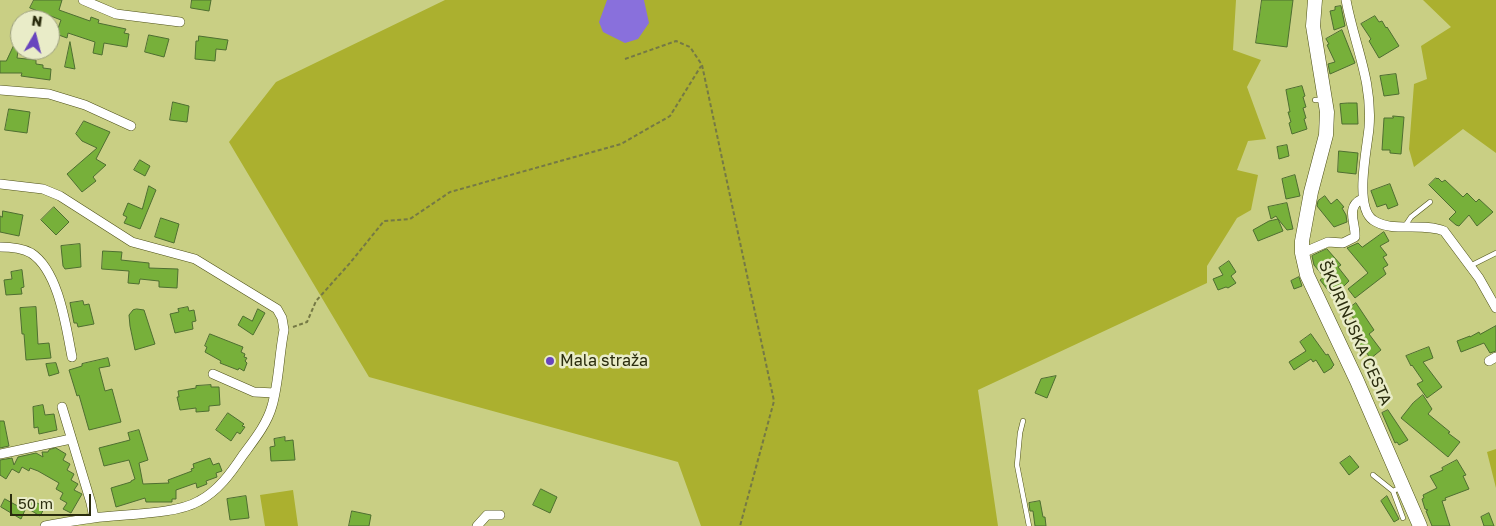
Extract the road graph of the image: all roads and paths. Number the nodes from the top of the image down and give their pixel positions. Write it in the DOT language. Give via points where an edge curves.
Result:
graph roads {
  1 [pos="83,0"];
  2 [pos="1314,0"];
  3 [pos="1346,0"];
  4 [pos="180,22"];
  5 [pos="625,59"];
  6 [pos="702,65"];
  7 [pos="0,90"];
  8 [pos="131,126"];
  9 [pos="0,184"];
  10 [pos="1362,198"];
  11 [pos="1430,202"];
  12 [pos="1405,226"];
  13 [pos="0,248"];
  14 [pos="1302,252"];
  15 [pos="1496,253"];
  16 [pos="1470,266"];
  17 [pos="1496,308"];
  18 [pos="284,330"];
  19 [pos="72,357"];
  20 [pos="213,374"];
  21 [pos="275,393"];
  22 [pos="62,407"];
  23 [pos="1023,421"];
  24 [pos="71,440"];
  25 [pos="0,454"];
  26 [pos="1373,475"];
  27 [pos="1398,489"];
  28 [pos="500,515"];
  29 [pos="94,518"];
  30 [pos="1403,518"];
  31 [pos="45,526"];
  32 [pos="477,526"];
  33 [pos="740,526"];
  34 [pos="1029,526"];
  35 [pos="1420,526"];
  1 -- 4 [label="street" via="116,14"];
  2 -- 14 [label="street, ŠKURINJSKA CESTA" via="1313,26 1320,100 1327,112 1326,135 1309,182"];
  3 -- 10 [label="street" via="1370,104"];
  5 -- 6 [label="path" via="676,40 690,47"];
  6 -- 18 [label="path" via="670,116 621,144 450,192 410,219 384,221 316,301 307,322"];
  6 -- 33 [label="path" via="774,401"];
  7 -- 8 [label="street" via="49,94 85,105"];
  9 -- 18 [label="street" via="43,189 80,207 132,242 195,259 277,309"];
  10 -- 12 [label="street" via="1371,219 1391,226"];
  10 -- 14 [label="street" via="1352,212 1355,237 1343,244 1328,242"];
  11 -- 12 [label="lane"];
  12 -- 16 [label="street" via="1444,231"];
  13 -- 19 [label="street" via="30,253 43,264 59,299"];
  14 -- 27 [label="street, ŠKURINJSKA CESTA" via="1307,275 1357,380"];
  15 -- 16 [label="lane"];
  16 -- 17 [label="street"];
  18 -- 21 [label="street"];
  20 -- 21 [label="street" via="254,392"];
  21 -- 29 [label="street" via="264,425 212,493 183,507"];
  22 -- 24 [label="street"];
  23 -- 34 [label="lane" via="1017,465"];
  24 -- 25 [label="street"];
  24 -- 29 [label="street"];
  26 -- 27 [label="lane"];
  27 -- 30 [label="lane"];
  27 -- 35 [label="street, ŠKURINJSKA CESTA"];
  28 -- 32 [label="street" via="487,515"];
  29 -- 31 [label="street"];
}
